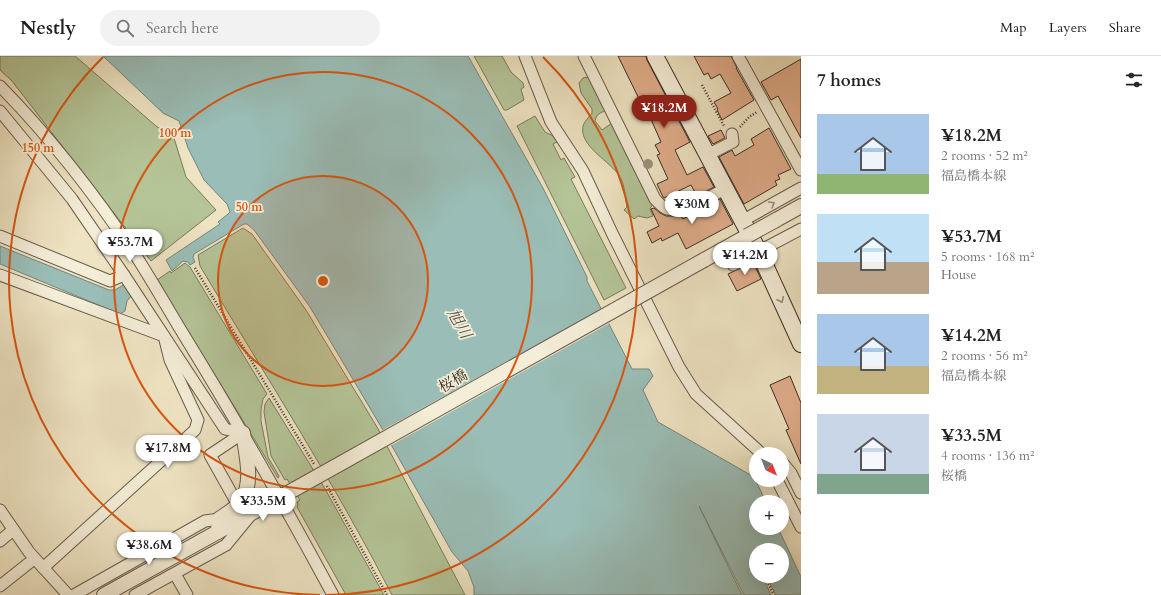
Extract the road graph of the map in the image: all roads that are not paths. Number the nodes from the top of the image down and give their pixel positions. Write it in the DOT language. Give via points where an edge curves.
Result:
graph roads {
  1 [pos="525,56"];
  2 [pos="584,56"];
  3 [pos="655,56"];
  4 [pos="738,56"];
  5 [pos="0,86"];
  6 [pos="0,111"];
  7 [pos="732,134"];
  8 [pos="707,155"];
  9 [pos="801,170"];
  10 [pos="801,188"];
  11 [pos="725,189"];
  12 [pos="801,206"];
  13 [pos="745,228"];
  14 [pos="801,229"];
  15 [pos="0,236"];
  16 [pos="759,252"];
  17 [pos="733,265"];
  18 [pos="0,275"];
  19 [pos="124,275"];
  20 [pos="164,336"];
  21 [pos="801,344"];
  22 [pos="243,433"];
  23 [pos="754,447"];
  24 [pos="789,471"];
  25 [pos="781,487"];
  26 [pos="801,493"];
  27 [pos="280,497"];
  28 [pos="238,505"];
  29 [pos="0,510"];
  30 [pos="252,513"];
  31 [pos="219,526"];
  32 [pos="801,527"];
  33 [pos="14,530"];
  34 [pos="0,541"];
  35 [pos="34,559"];
  36 [pos="43,568"];
  37 [pos="175,574"];
  38 [pos="0,586"];
  39 [pos="68,595"];
  40 [pos="74,595"];
  41 [pos="104,595"];
  42 [pos="135,595"];
  43 [pos="187,595"];
  44 [pos="333,595"];
  1 -- 23 [label="street" via="551,122 583,171 679,367 696,394"];
  2 -- 11 [label="street" via="655,199 662,206 673,210 684,209"];
  3 -- 8 [label="main road"];
  4 -- 9 [label="street"];
  5 -- 22 [label="street" via="65,160 136,256"];
  6 -- 19 [label="street" via="72,199"];
  7 -- 8 [label="street" via="733,142"];
  8 -- 11 [label="main road"];
  13 -- 10 [label="street, one-way"];
  11 -- 13 [label="main road"];
  12 -- 13 [label="street, 桜橋, bridge" via="776,220"];
  13 -- 16 [label="main road"];
  13 -- 27 [label="street, 桜橋, bridge" via="704,260"];
  14 -- 16 [label="street"];
  15 -- 19 [label="street" via="110,281"];
  16 -- 17 [label="street"];
  16 -- 21 [label="main road, one-way"];
  18 -- 20 [label="street"];
  19 -- 20 [label="street"];
  20 -- 22 [label="street" via="225,429"];
  20 -- 36 [label="street" via="170,360 198,420 194,430"];
  22 -- 27 [label="street"];
  22 -- 28 [label="street" via="248,479 245,495"];
  22 -- 28 [label="street" via="210,455"];
  24 -- 26 [label="street"];
  25 -- 32 [label="street"];
  27 -- 30 [label="street, 桜橋"];
  27 -- 44 [label="street"];
  28 -- 31 [label="street"];
  29 -- 33 [label="street"];
  30 -- 31 [label="street, 桜橋"];
  30 -- 37 [label="street" via="226,545"];
  31 -- 40 [label="street" via="205,521"];
  31 -- 41 [label="street"];
  33 -- 34 [label="street"];
  33 -- 35 [label="street"];
  35 -- 36 [label="street"];
  35 -- 38 [label="street"];
  36 -- 39 [label="street"];
  37 -- 42 [label="street"];
  37 -- 43 [label="street"];
}
